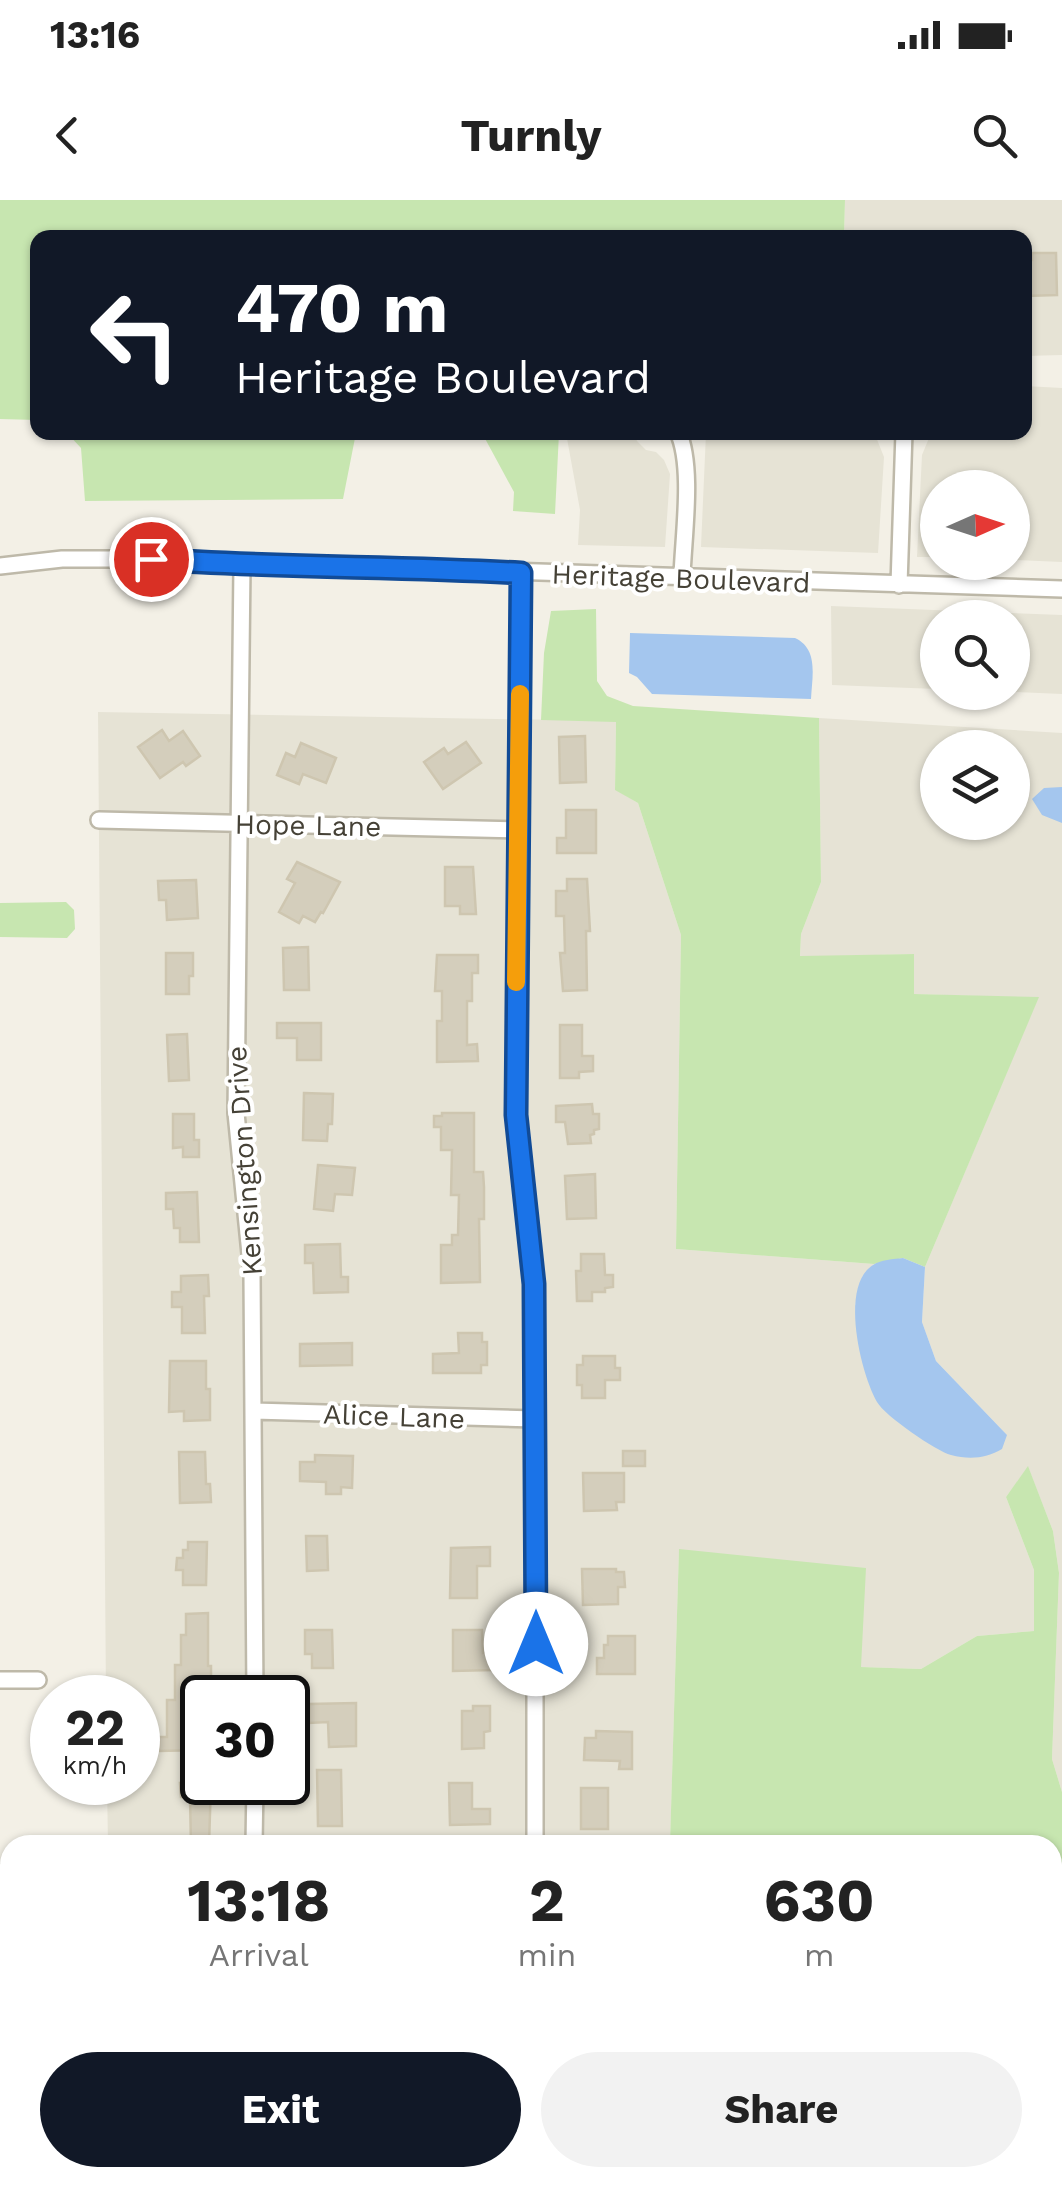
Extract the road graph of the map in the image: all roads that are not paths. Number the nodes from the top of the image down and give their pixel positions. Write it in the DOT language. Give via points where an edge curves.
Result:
graph roads {
  1 [pos="682,440"];
  2 [pos="904,440"];
  3 [pos="0,566"];
  4 [pos="242,566"];
  5 [pos="521,573"];
  6 [pos="682,577"];
  7 [pos="899,585"];
  8 [pos="1062,589"];
  9 [pos="98,820"];
  10 [pos="238,823"];
  11 [pos="518,830"];
  12 [pos="254,1411"];
  13 [pos="534,1419"];
  14 [pos="254,1675"];
  15 [pos="0,1680"];
  16 [pos="30,1680"];
  17 [pos="255,1805"];
  18 [pos="254,1835"];
  19 [pos="535,1835"];
  1 -- 6 [label="street"];
  2 -- 7 [label="street"];
  3 -- 4 [label="street, Heritage Boulevard" via="62,559"];
  4 -- 5 [label="street, Heritage Boulevard"];
  4 -- 10 [label="street, Kensington Drive"];
  5 -- 6 [label="street, Heritage Boulevard"];
  5 -- 11 [label="street"];
  6 -- 7 [label="street, Heritage Boulevard"];
  7 -- 8 [label="street, Heritage Boulevard"];
  9 -- 10 [label="street, Hope Lane"];
  10 -- 11 [label="street, Hope Lane"];
  10 -- 12 [label="street, Kensington Drive" via="236,1113 252,1274"];
  11 -- 13 [label="street" via="516,1115 534,1284"];
  12 -- 13 [label="street, Alice Lane"];
  12 -- 14 [label="street, Kensington Drive"];
  13 -- 19 [label="street"];
  15 -- 16 [label="street"];
  17 -- 18 [label="street"];
}
